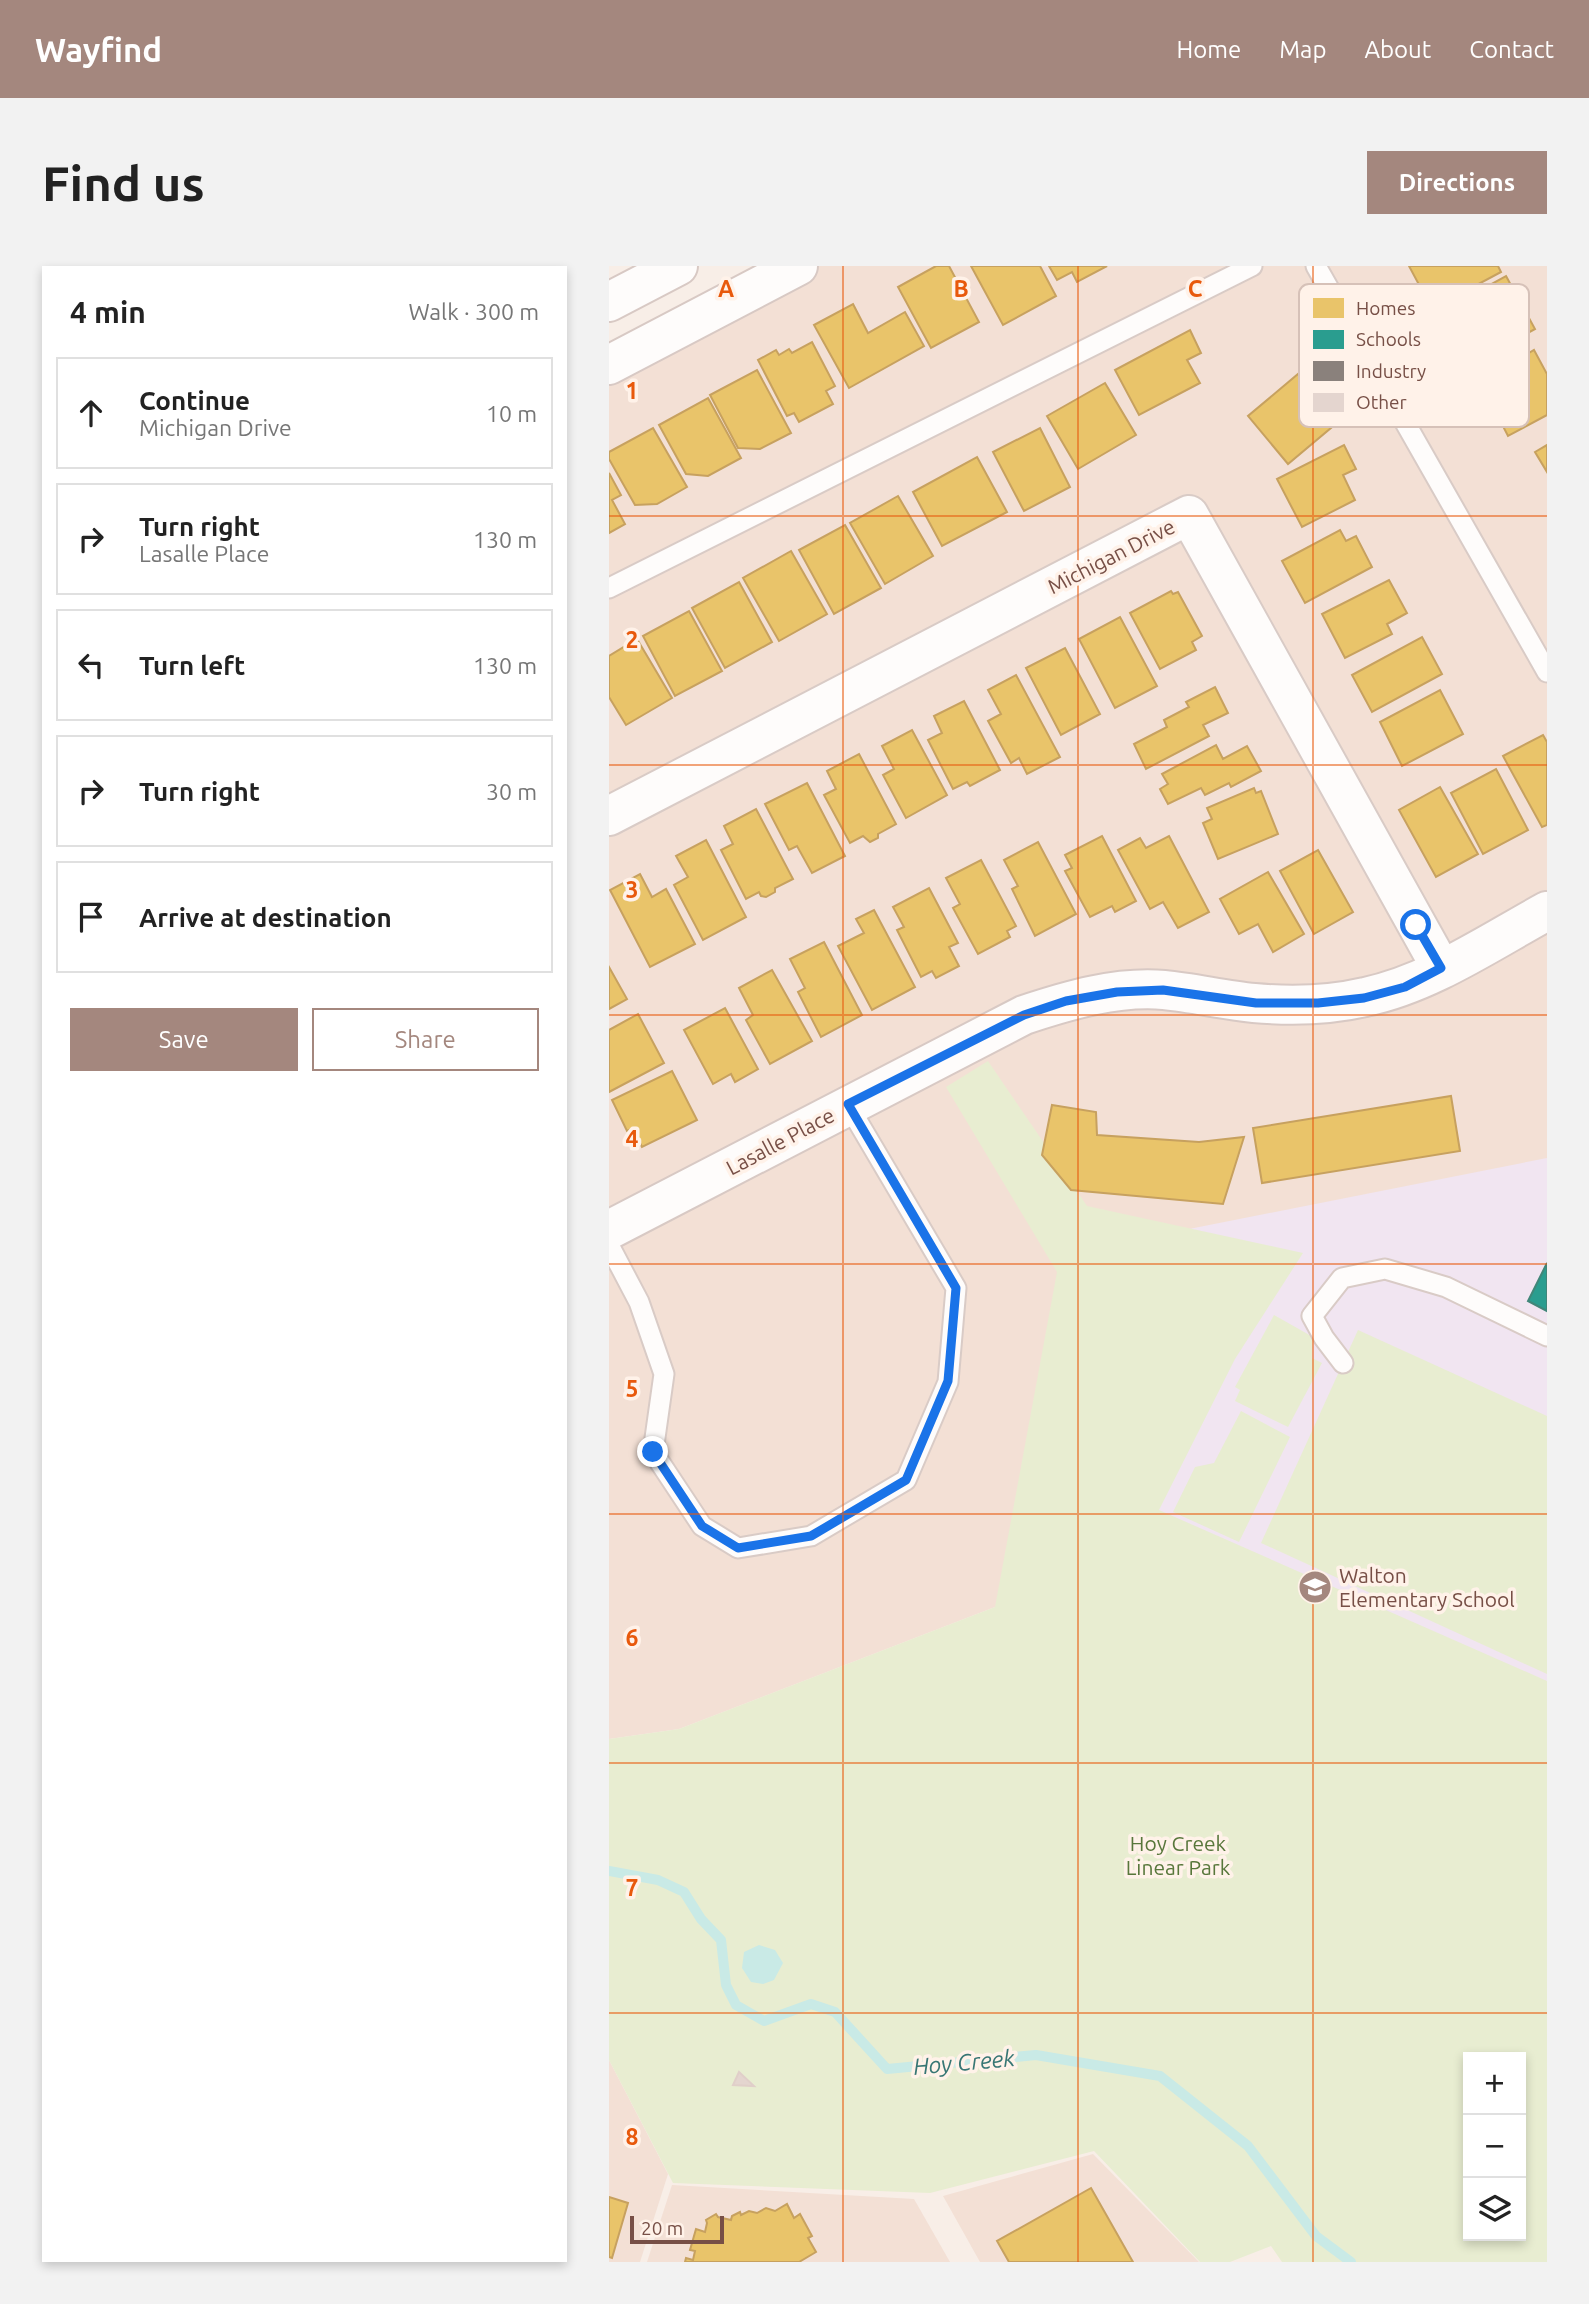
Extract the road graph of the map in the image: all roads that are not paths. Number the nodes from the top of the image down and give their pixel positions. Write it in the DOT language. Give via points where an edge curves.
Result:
graph roads {
  1 [pos="678,266"];
  2 [pos="798,266"];
  3 [pos="1252,266"];
  4 [pos="1316,266"];
  5 [pos="1326,284"];
  6 [pos="609,302"];
  7 [pos="609,365"];
  8 [pos="1408,427"];
  9 [pos="609,588"];
  10 [pos="1547,672"];
  11 [pos="609,816"];
  12 [pos="1547,911"];
  13 [pos="1441,968"];
  14 [pos="848,1104"];
  15 [pos="609,1230"];
  16 [pos="609,1245"];
  17 [pos="1547,1336"];
  18 [pos="1343,1363"];
  1 -- 6 [label="street"];
  2 -- 7 [label="street"];
  3 -- 9 [label="lane"];
  4 -- 5 [label="lane"];
  8 -- 10 [label="lane"];
  11 -- 13 [label="street, Michigan Drive" via="1189,515"];
  12 -- 13 [label="street, Lasalle Place"];
  13 -- 14 [label="street, Lasalle Place" via="1405,987 1318,1003 1256,1003 1163,990 1066,1001 1024,1015"];
  14 -- 15 [label="street, Lasalle Place"];
  14 -- 16 [label="lane" via="956,1288 948,1381 906,1480 811,1536 738,1548 702,1526 653,1452 664,1374 639,1302"];
  17 -- 18 [label="lane" via="1446,1287 1385,1269 1342,1278 1312,1316"];
}
